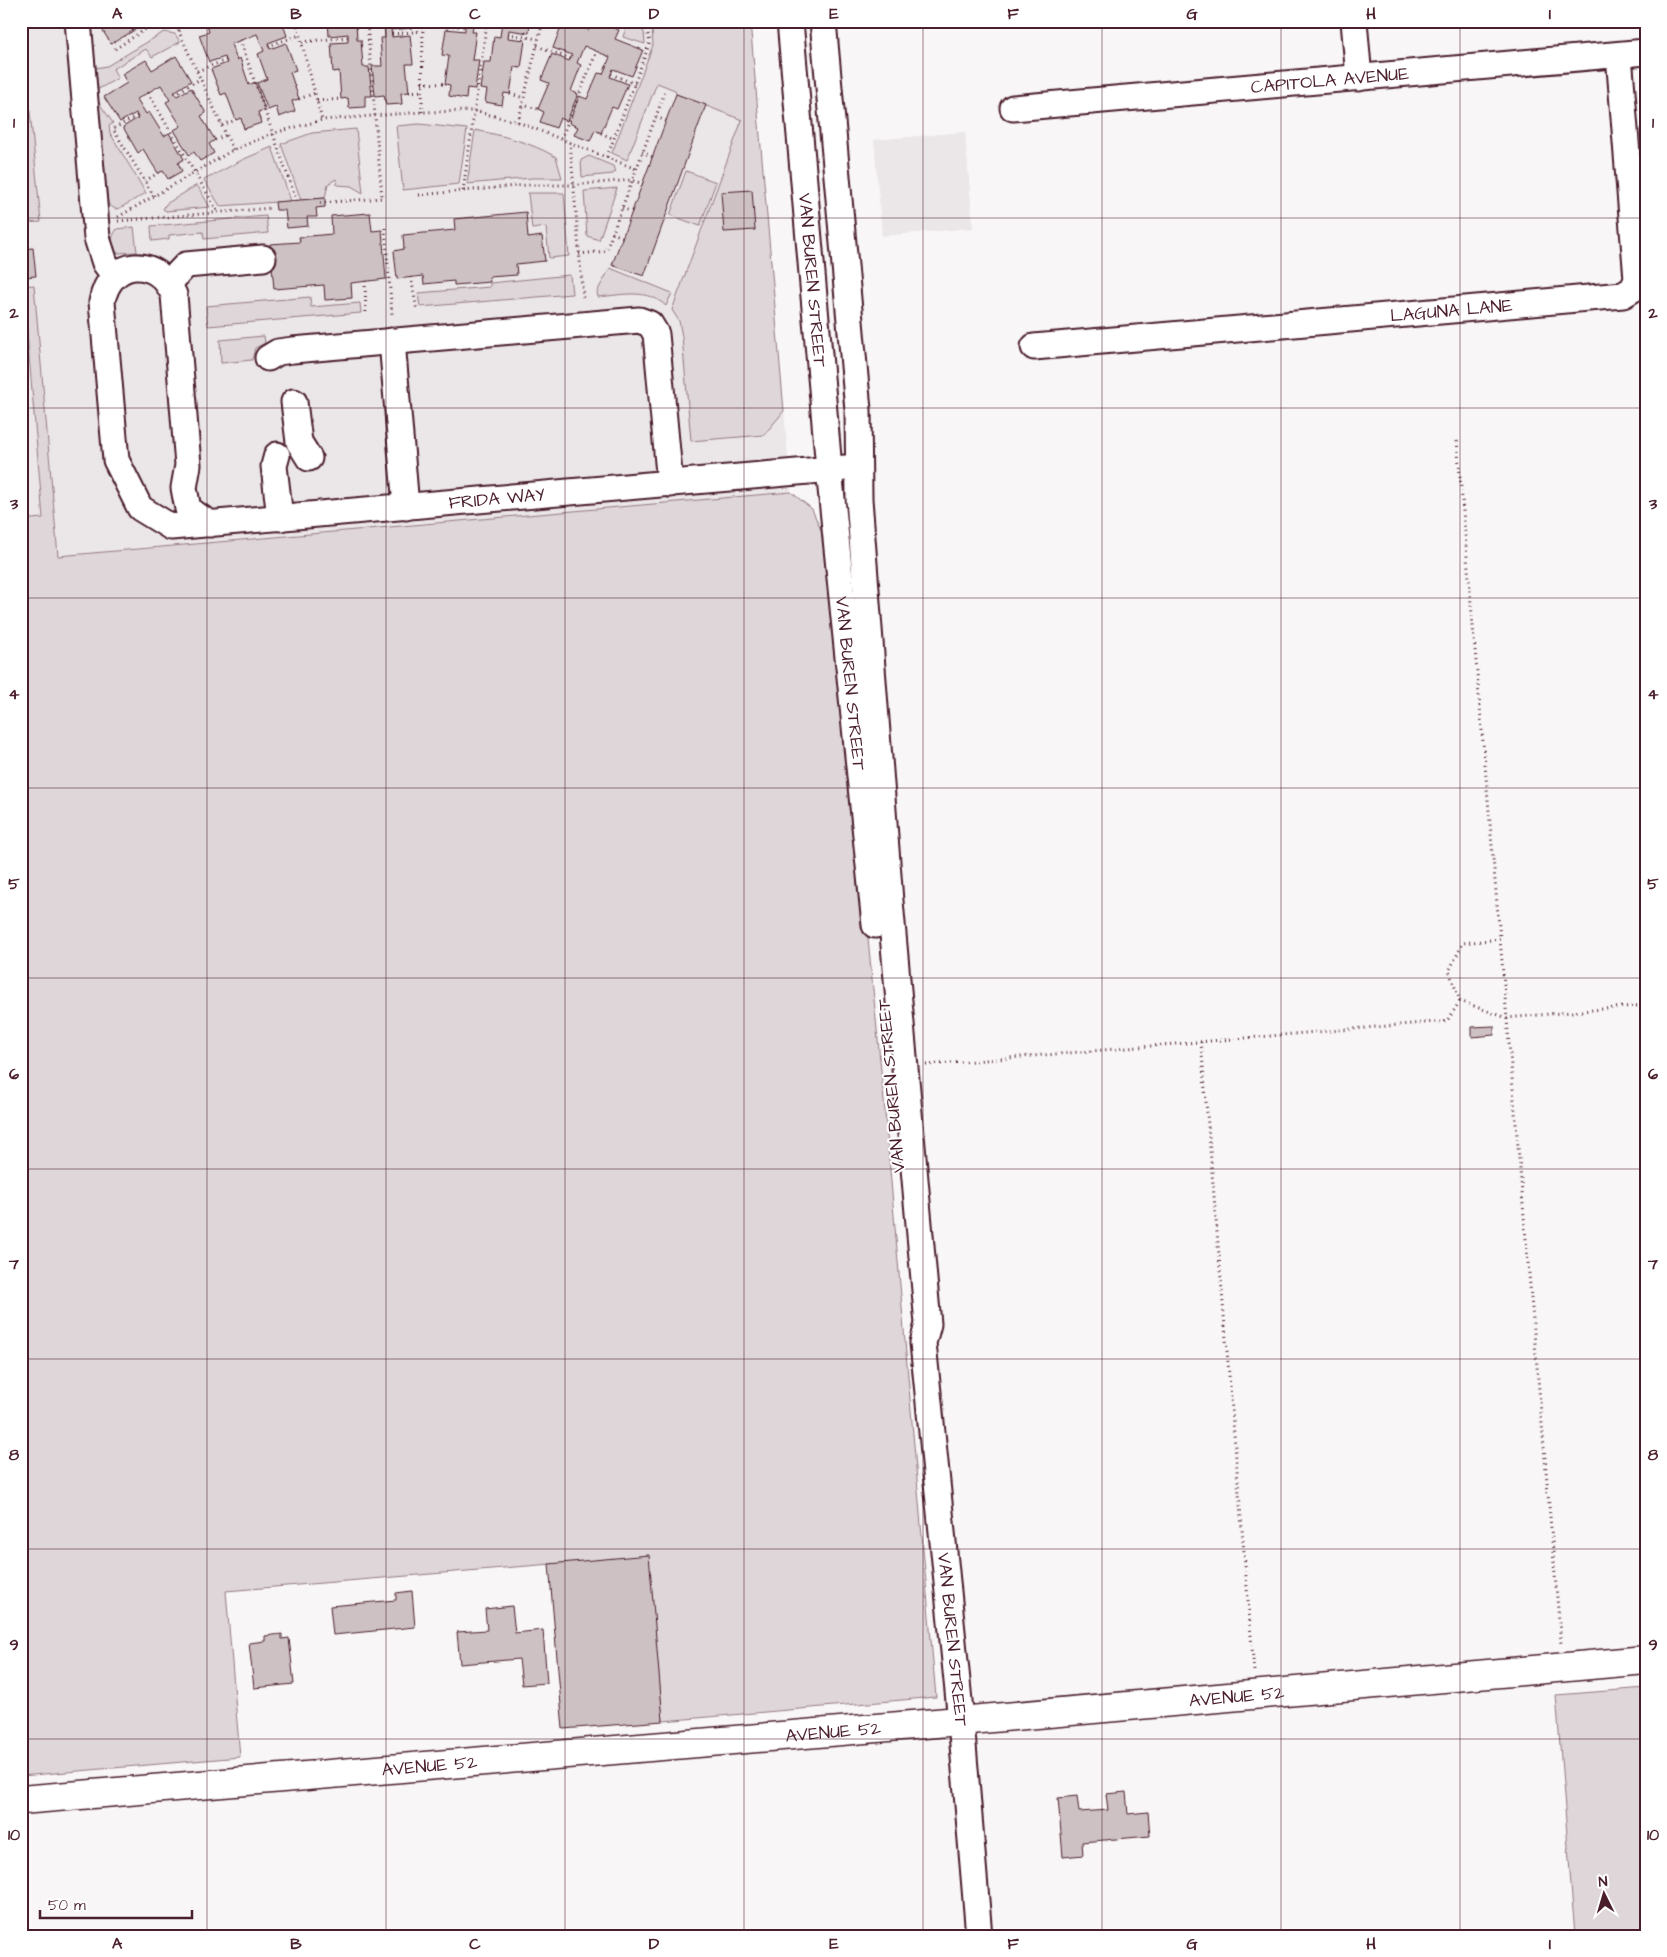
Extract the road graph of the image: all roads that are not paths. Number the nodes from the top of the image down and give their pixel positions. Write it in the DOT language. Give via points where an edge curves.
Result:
graph roads {
  1 [pos="78,21"];
  2 [pos="790,21"];
  3 [pos="823,21"];
  4 [pos="1354,21"];
  5 [pos="1646,52"];
  6 [pos="1618,55"];
  7 [pos="1359,78"];
  8 [pos="1013,108"];
  9 [pos="264,258"];
  10 [pos="114,275"];
  11 [pos="169,283"];
  12 [pos="392,342"];
  13 [pos="1034,347"];
  14 [pos="268,358"];
  15 [pos="294,402"];
  16 [pos="277,455"];
  17 [pos="309,458"];
  18 [pos="859,467"];
  19 [pos="822,470"];
  20 [pos="670,484"];
  21 [pos="406,507"];
  22 [pos="280,518"];
  23 [pos="210,524"];
  24 [pos="923,1343"];
  25 [pos="1646,1660"];
  26 [pos="961,1721"];
  27 [pos="21,1800"];
  28 [pos="979,1936"];
  1 -- 10 [label="street" via="97,238 105,263"];
  2 -- 19 [label="street, VAN BUREN STREET" via="815,312"];
  3 -- 18 [label="street, VAN BUREN STREET" via="858,410"];
  4 -- 7 [label="street"];
  5 -- 6 [label="street, CAPITOLA AVENUE"];
  6 -- 7 [label="street, CAPITOLA AVENUE"];
  6 -- 13 [label="street, LAGUNA LANE" via="1637,279 1633,289 1623,295"];
  7 -- 8 [label="street, CAPITOLA AVENUE"];
  9 -- 11 [label="street" via="186,265"];
  10 -- 11 [label="street" via="134,267 148,268"];
  10 -- 23 [label="street, FRIDA WAY" via="104,288 102,302 116,460 140,508 171,527"];
  11 -- 23 [label="street" via="174,295 188,465 184,488 188,509"];
  12 -- 14 [label="street" via="293,350 278,352"];
  12 -- 20 [label="street" via="624,321 640,320 650,324 656,334 658,349"];
  12 -- 21 [label="street"];
  15 -- 17 [label="street" via="299,442"];
  16 -- 22 [label="street" via="274,466"];
  18 -- 19 [label="street, FRIDA WAY"];
  18 -- 24 [label="street, VAN BUREN STREET" via="904,1067 928,1324"];
  19 -- 20 [label="street, FRIDA WAY"];
  19 -- 24 [label="street, VAN BUREN STREET" via="911,1296 915,1325"];
  20 -- 21 [label="street, FRIDA WAY"];
  21 -- 22 [label="street, FRIDA WAY"];
  22 -- 23 [label="street, FRIDA WAY"];
  24 -- 26 [label="street, VAN BUREN STREET"];
  25 -- 26 [label="main road, AVENUE 52"];
  26 -- 27 [label="main road, AVENUE 52"];
  26 -- 28 [label="street, VAN BUREN STREET"];
}
